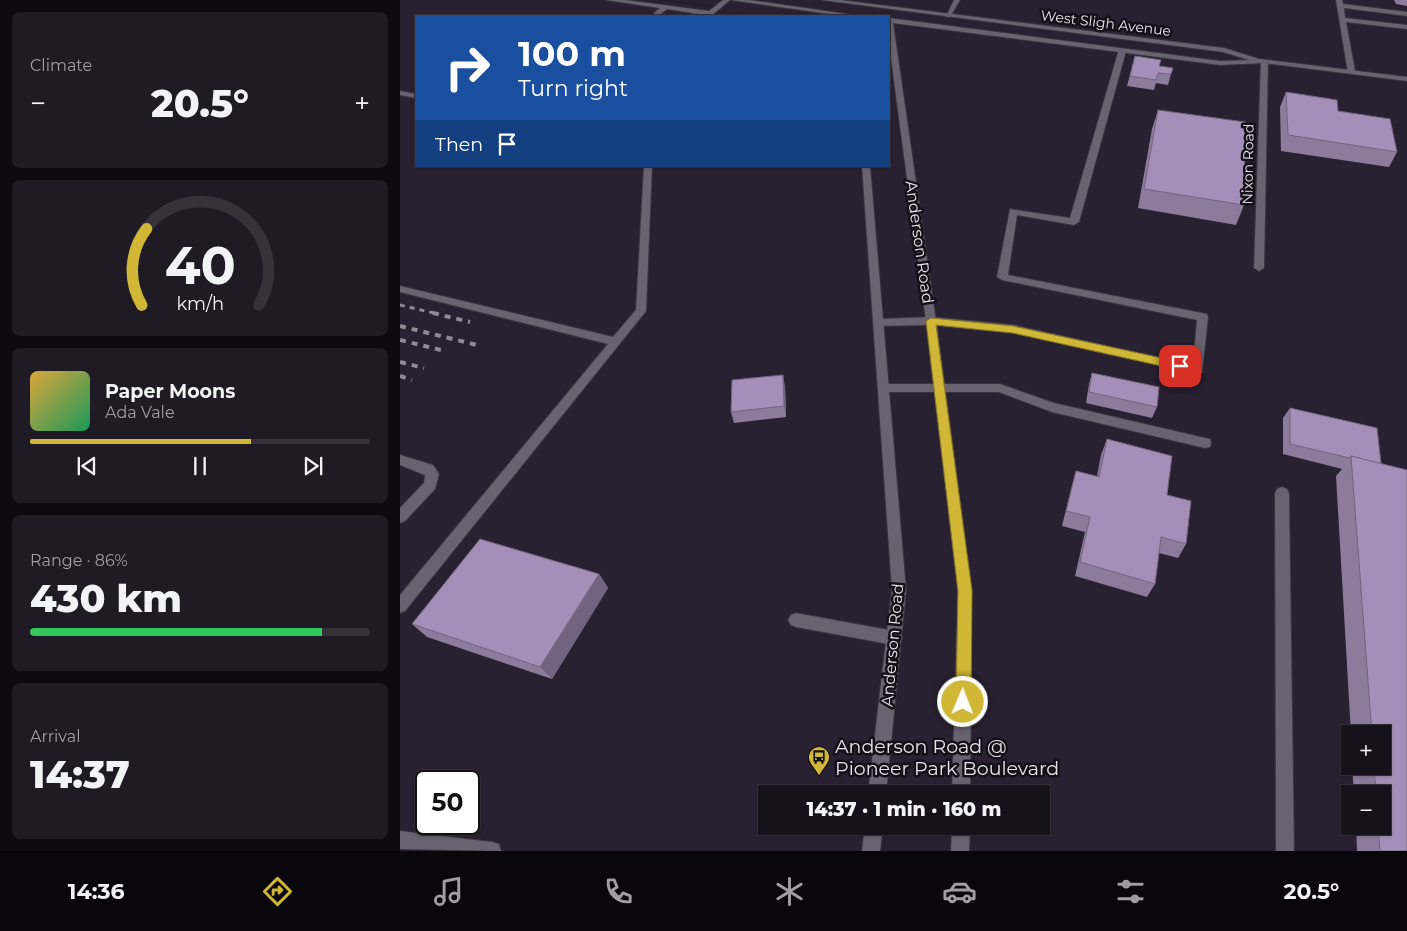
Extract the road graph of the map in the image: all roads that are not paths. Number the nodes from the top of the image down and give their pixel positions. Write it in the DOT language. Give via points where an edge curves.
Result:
graph roads {
  1 [pos="609,0"];
  2 [pos="727,0"];
  3 [pos="734,0"];
  4 [pos="824,0"];
  5 [pos="885,0"];
  6 [pos="957,0"];
  7 [pos="852,2"];
  8 [pos="1340,3"];
  9 [pos="666,7"];
  10 [pos="887,8"];
  11 [pos="1407,14"];
  12 [pos="655,15"];
  13 [pos="709,15"];
  14 [pos="847,15"];
  15 [pos="855,15"];
  16 [pos="888,15"];
  17 [pos="948,16"];
  18 [pos="890,20"];
  19 [pos="1343,20"];
  20 [pos="890,27"];
  21 [pos="1407,27"];
  22 [pos="1122,51"];
  23 [pos="1264,61"];
  24 [pos="1351,71"];
  25 [pos="1407,78"];
  26 [pos="400,93"];
  27 [pos="415,96"];
  28 [pos="648,167"];
  29 [pos="866,167"];
  30 [pos="1259,268"];
  31 [pos="400,289"];
  32 [pos="931,321"];
  33 [pos="879,323"];
  34 [pos="616,342"];
  35 [pos="939,387"];
  36 [pos="884,388"];
  37 [pos="1205,443"];
  38 [pos="400,460"];
  39 [pos="1282,493"];
  40 [pos="400,517"];
  41 [pos="400,606"];
  42 [pos="796,620"];
  43 [pos="894,638"];
  44 [pos="878,785"];
  45 [pos="962,785"];
  46 [pos="873,835"];
  47 [pos="961,835"];
  48 [pos="400,840"];
  49 [pos="492,851"];
  50 [pos="871,851"];
  51 [pos="960,851"];
  52 [pos="1285,851"];
  1 -- 9 [label="main road"];
  2 -- 13 [label="main road"];
  3 -- 14 [label="main road"];
  4 -- 7 [label="main road, West Sligh Avenue"];
  5 -- 10 [label="main road, Anderson Road"];
  6 -- 17 [label="main road"];
  7 -- 10 [label="main road, West Sligh Avenue"];
  7 -- 15 [label="main road"];
  8 -- 11 [label="main road"];
  8 -- 19 [label="main road"];
  9 -- 12 [label="main road"];
  9 -- 13 [label="main road"];
  10 -- 16 [label="main road, Anderson Road"];
  10 -- 17 [label="main road, West Sligh Avenue"];
  17 -- 23 [label="main road, West Sligh Avenue" via="1224,50"];
  18 -- 22 [label="main road, West Sligh Avenue"];
  19 -- 21 [label="main road"];
  19 -- 24 [label="main road"];
  20 -- 32 [label="main road, Anderson Road"];
  22 -- 23 [label="main road, West Sligh Avenue" via="1220,63"];
  22 -- 32 [label="main road" via="1074,222 1013,211 1002,277 1203,317 1198,370 1013,329"];
  23 -- 24 [label="main road, West Sligh Avenue"];
  23 -- 30 [label="main road, Nixon Road"];
  24 -- 25 [label="main road, West Sligh Avenue"];
  26 -- 27 [label="main road"];
  28 -- 34 [label="main road" via="642,311"];
  29 -- 33 [label="main road, Anderson Road"];
  31 -- 34 [label="main road"];
  32 -- 33 [label="main road"];
  32 -- 35 [label="main road, Anderson Road"];
  33 -- 36 [label="main road, Anderson Road"];
  34 -- 41 [label="main road"];
  35 -- 36 [label="main road"];
  35 -- 37 [label="main road" via="1000,388 1052,407"];
  35 -- 45 [label="main road, Anderson Road" via="965,591"];
  36 -- 43 [label="main road, Anderson Road" via="899,590"];
  38 -- 40 [label="main road" via="428,469 432,474 430,485"];
  39 -- 52 [label="main road"];
  42 -- 43 [label="main road"];
  43 -- 44 [label="main road, Anderson Road"];
  46 -- 50 [label="main road"];
  47 -- 51 [label="main road"];
  48 -- 49 [label="main road"];
}
